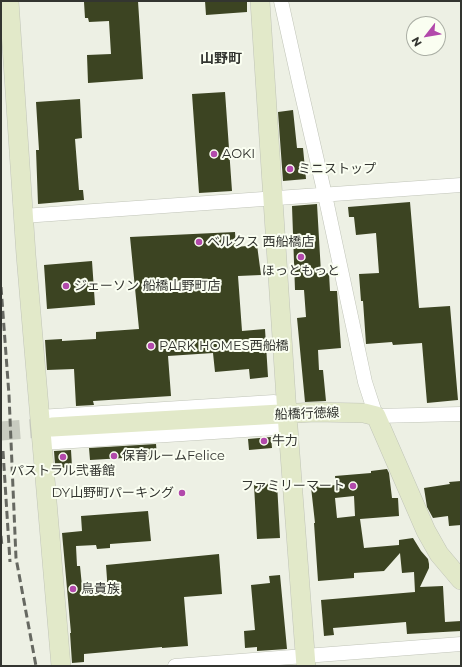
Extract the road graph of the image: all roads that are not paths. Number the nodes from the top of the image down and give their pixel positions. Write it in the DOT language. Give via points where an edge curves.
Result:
graph roads {
  1 [pos="9,1"];
  2 [pos="260,1"];
  3 [pos="281,1"];
  4 [pos="461,186"];
  5 [pos="325,195"];
  6 [pos="273,199"];
  7 [pos="23,216"];
  8 [pos="287,414"];
  9 [pos="461,414"];
  10 [pos="376,416"];
  11 [pos="46,422"];
  12 [pos="42,443"];
  13 [pos="461,580"];
  14 [pos="461,644"];
  15 [pos="305,661"];
  16 [pos="61,666"];
  17 [pos="175,666"];
  1 -- 7 [label="street"];
  2 -- 6 [label="street"];
  3 -- 5 [label="street"];
  4 -- 5 [label="street"];
  5 -- 6 [label="street"];
  5 -- 10 [label="street" via="365,382"];
  6 -- 7 [label="street"];
  6 -- 8 [label="street"];
  7 -- 11 [label="street"];
  8 -- 10 [label="street, 船橋行徳線" via="364,413"];
  8 -- 11 [label="street, 船橋行徳線"];
  8 -- 12 [label="street" via="276,428"];
  8 -- 15 [label="street"];
  9 -- 10 [label="street"];
  10 -- 13 [label="street" via="426,531 439,554"];
  11 -- 12 [label="street"];
  12 -- 16 [label="street"];
  14 -- 15 [label="street"];
  15 -- 17 [label="street"];
}
